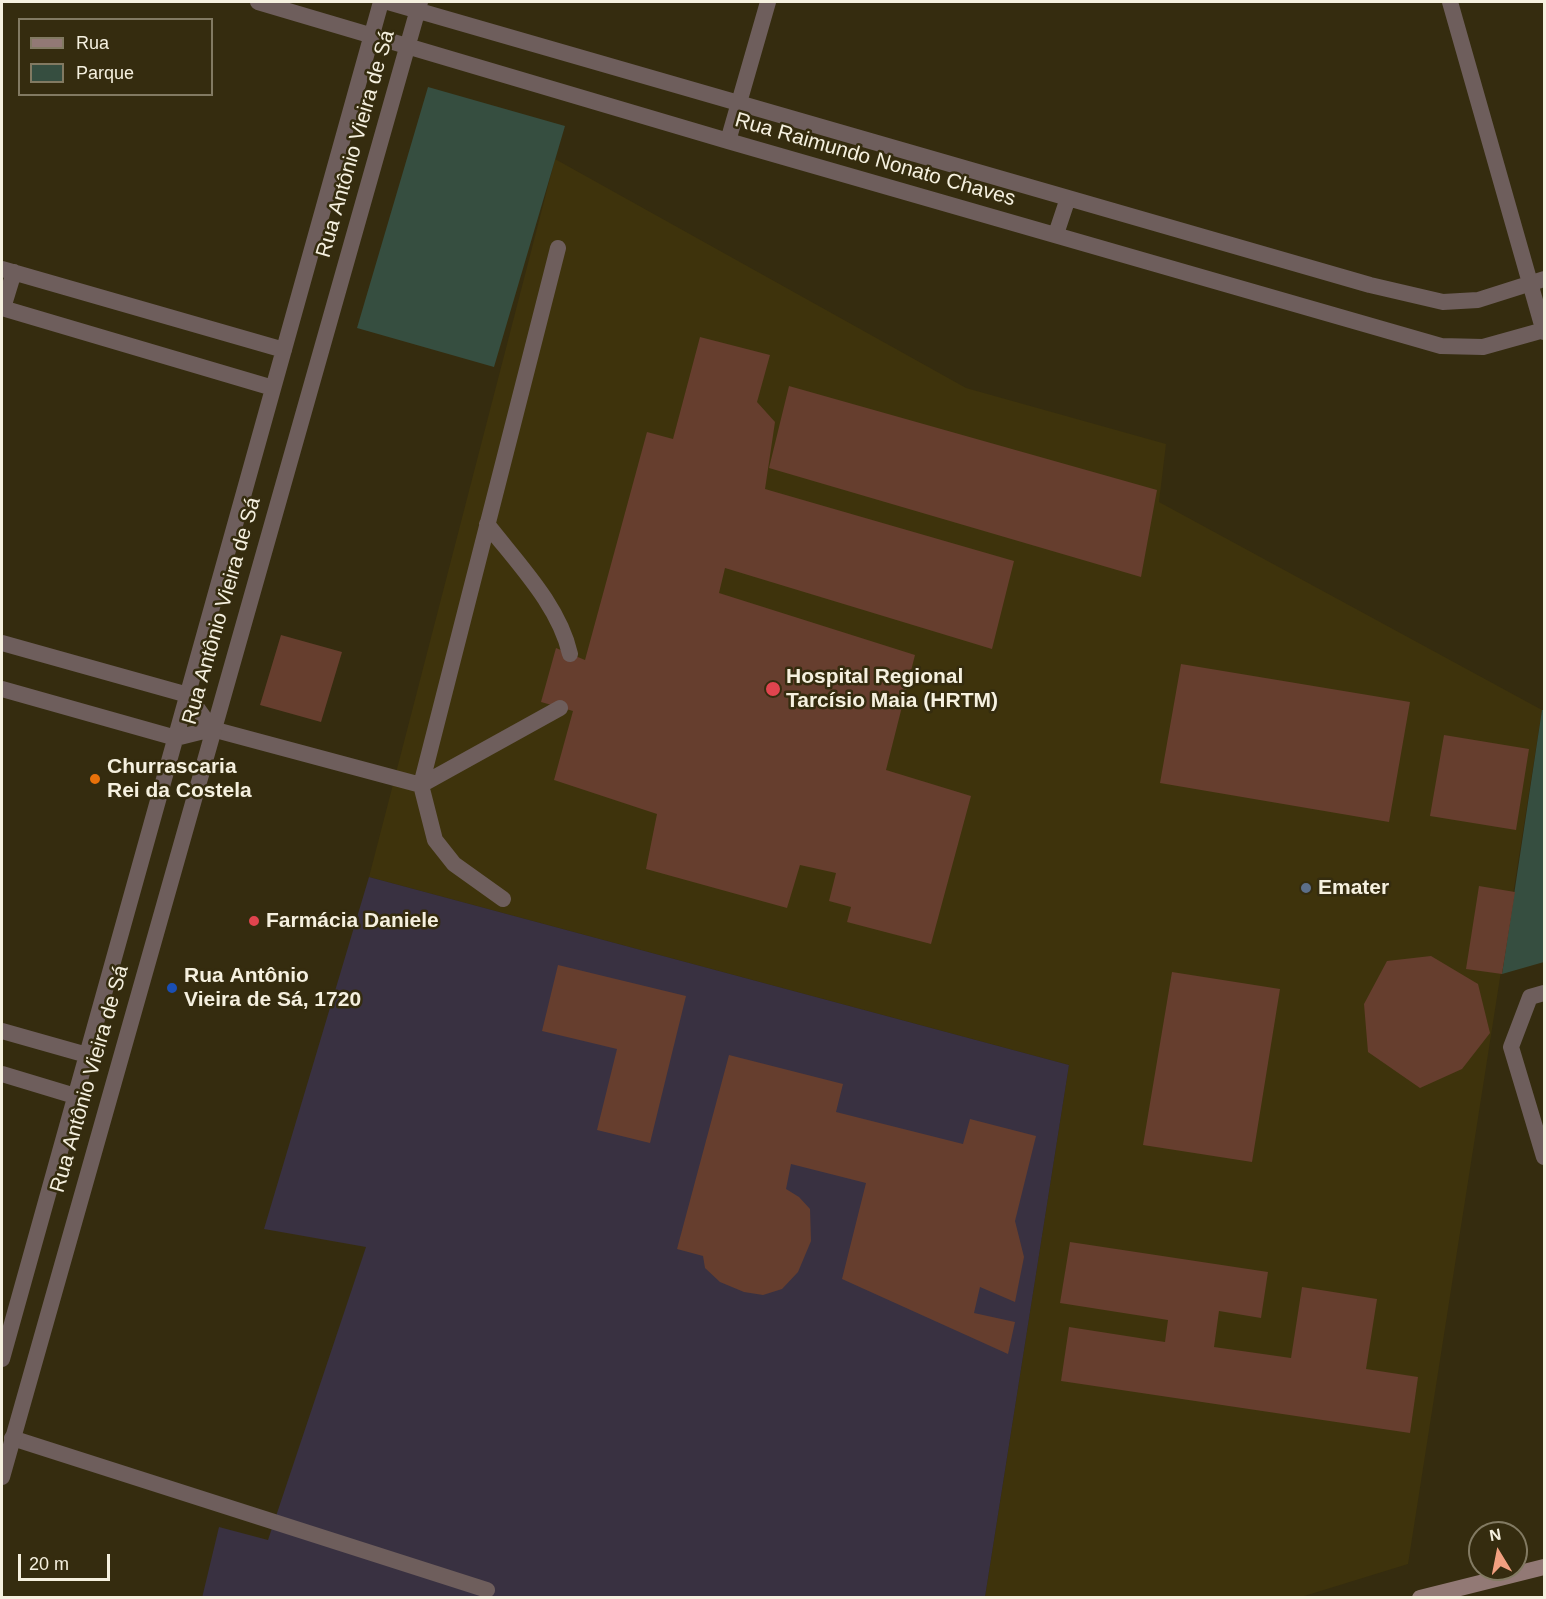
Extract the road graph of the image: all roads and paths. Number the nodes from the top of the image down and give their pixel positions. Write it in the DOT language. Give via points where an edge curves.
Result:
graph roads {
  1 [pos="258,2"];
  2 [pos="381,2"];
  3 [pos="388,2"];
  4 [pos="768,2"];
  5 [pos="1450,2"];
  6 [pos="419,6"];
  7 [pos="372,34"];
  8 [pos="408,44"];
  9 [pos="739,101"];
  10 [pos="728,141"];
  11 [pos="1068,198"];
  12 [pos="1056,234"];
  13 [pos="558,248"];
  14 [pos="8,270"];
  15 [pos="1537,281"];
  16 [pos="2,308"];
  17 [pos="1544,330"];
  18 [pos="284,350"];
  19 [pos="273,388"];
  20 [pos="487,524"];
  21 [pos="2,643"];
  22 [pos="570,654"];
  23 [pos="2,689"];
  24 [pos="188,695"];
  25 [pos="560,708"];
  26 [pos="212,729"];
  27 [pos="176,738"];
  28 [pos="421,785"];
  29 [pos="503,899"];
  30 [pos="1537,995"];
  31 [pos="2,1031"];
  32 [pos="87,1055"];
  33 [pos="2,1074"];
  34 [pos="75,1096"];
  35 [pos="1545,1157"];
  36 [pos="2,1359"];
  37 [pos="7,1436"];
  38 [pos="2,1477"];
  39 [pos="1545,1567"];
  40 [pos="487,1590"];
  41 [pos="1420,1598"];
  1 -- 7 [label="street, Rua Raimundo Nonato Chaves"];
  2 -- 7 [label="street, Rua Antônio Vieira de Sá"];
  3 -- 6 [label="street, Rua Raimundo Nonato Chaves"];
  4 -- 9 [label="street"];
  5 -- 15 [label="street"];
  6 -- 8 [label="street, Rua Antônio Vieira de Sá"];
  6 -- 9 [label="street, Rua Raimundo Nonato Chaves"];
  7 -- 8 [label="street, Rua Raimundo Nonato Chaves"];
  7 -- 18 [label="street, Rua Antônio Vieira de Sá"];
  8 -- 10 [label="street, Rua Raimundo Nonato Chaves"];
  8 -- 26 [label="street, Rua Antônio Vieira de Sá"];
  9 -- 10 [label="street"];
  9 -- 11 [label="street, Rua Raimundo Nonato Chaves"];
  10 -- 12 [label="street, Rua Raimundo Nonato Chaves"];
  11 -- 12 [label="street"];
  11 -- 15 [label="street, Rua Raimundo Nonato Chaves" via="1370,285 1443,302 1478,300"];
  12 -- 17 [label="street, Rua Raimundo Nonato Chaves" via="1442,346 1483,347"];
  13 -- 20 [label="street"];
  14 -- 16 [label="street"];
  14 -- 18 [label="street"];
  15 -- 17 [label="street"];
  16 -- 19 [label="street"];
  18 -- 19 [label="street, Rua Antônio Vieira de Sá"];
  19 -- 24 [label="street, Rua Antônio Vieira de Sá"];
  20 -- 22 [label="street" via="557,618"];
  20 -- 28 [label="street"];
  21 -- 24 [label="street"];
  23 -- 27 [label="street"];
  24 -- 26 [label="street"];
  24 -- 27 [label="street, Rua Antônio Vieira de Sá"];
  25 -- 28 [label="street"];
  26 -- 27 [label="street"];
  26 -- 28 [label="street"];
  26 -- 37 [label="street, Rua Antônio Vieira de Sá"];
  27 -- 32 [label="street, Rua Antônio Vieira de Sá"];
  28 -- 29 [label="street" via="435,840 453,864"];
  30 -- 35 [label="street" via="1511,1047"];
  31 -- 32 [label="street"];
  32 -- 34 [label="street, Rua Antônio Vieira de Sá"];
  33 -- 34 [label="street"];
  34 -- 36 [label="street, Rua Antônio Vieira de Sá"];
  37 -- 38 [label="street, Rua Antônio Vieira de Sá"];
  37 -- 40 [label="street"];
  39 -- 41 [label="main road"];
}
